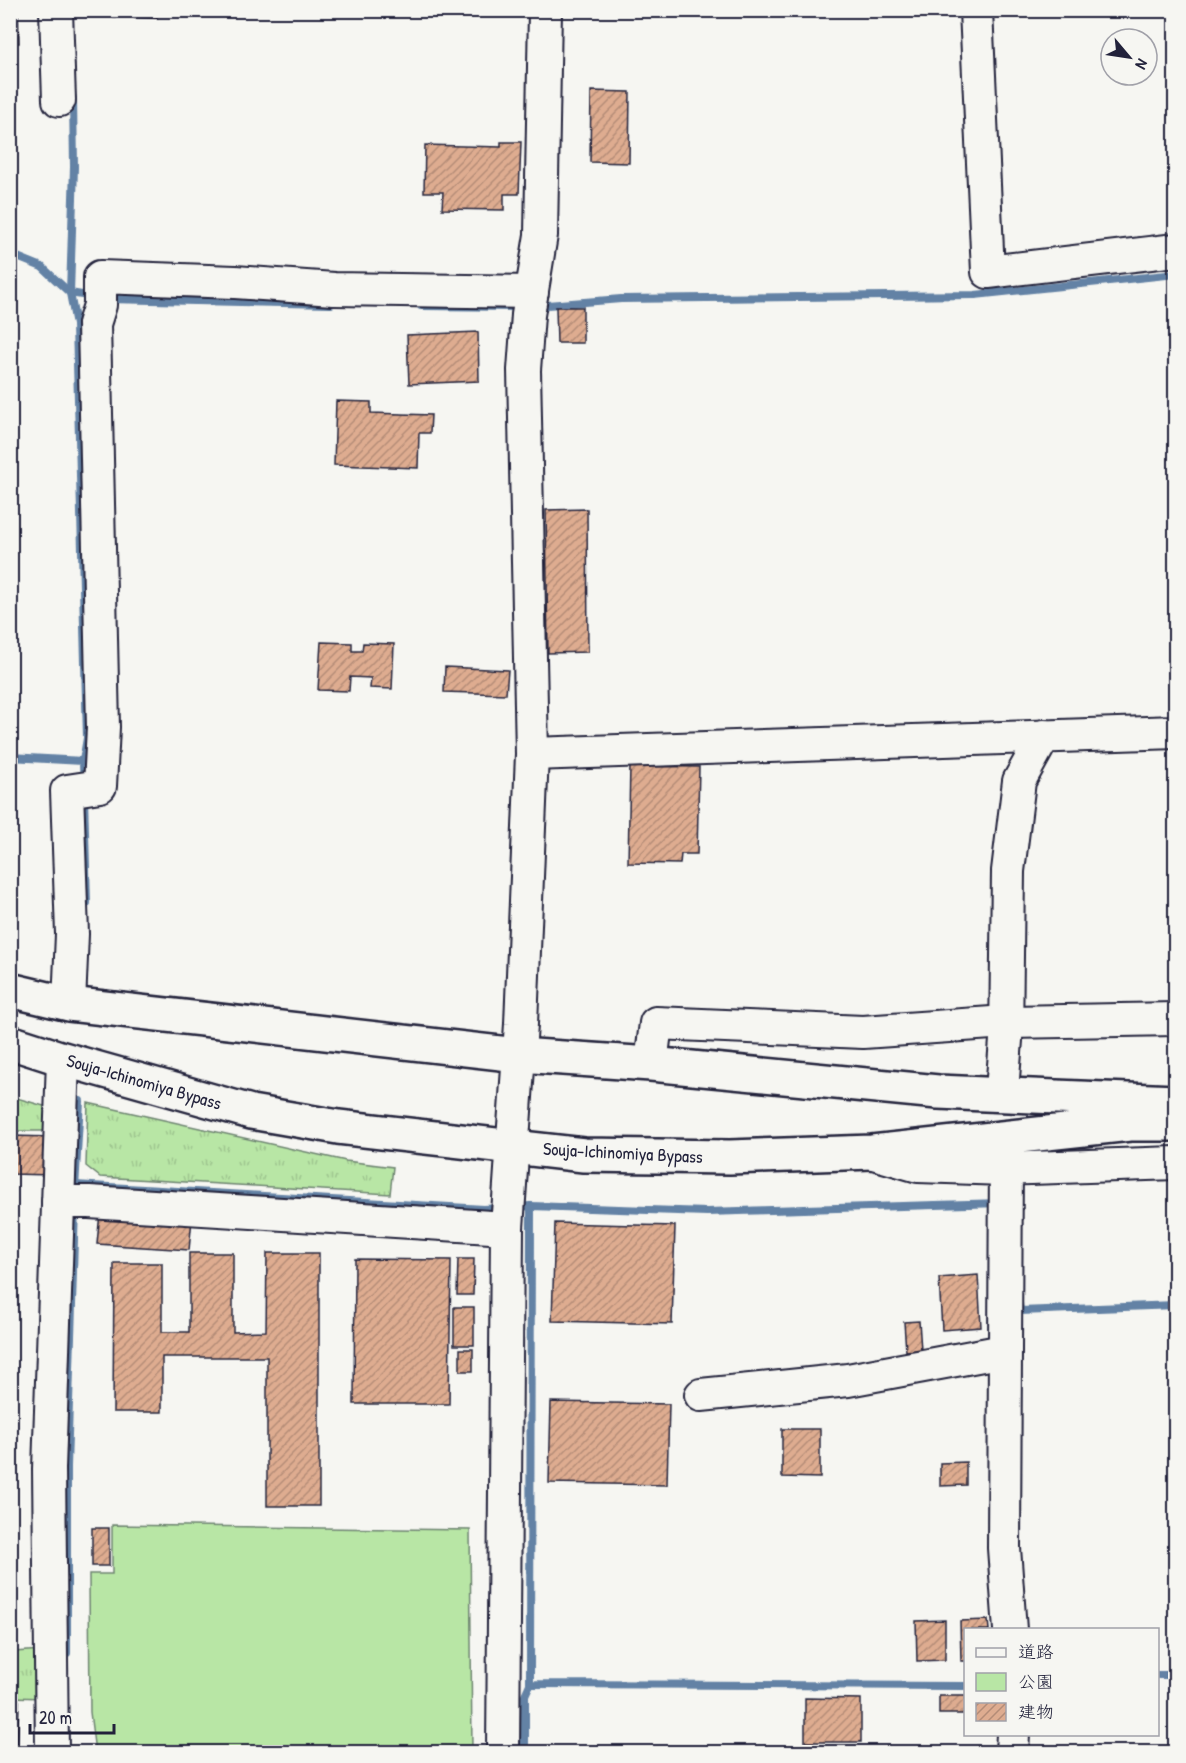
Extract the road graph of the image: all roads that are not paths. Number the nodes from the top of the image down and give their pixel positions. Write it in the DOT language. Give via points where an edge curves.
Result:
graph roads {
  1 [pos="56,10"];
  2 [pos="545,10"];
  3 [pos="976,10"];
  4 [pos="58,99"];
  5 [pos="1176,250"];
  6 [pos="530,303"];
  7 [pos="1176,732"];
  8 [pos="1044,736"];
  9 [pos="532,754"];
  10 [pos="10,990"];
  11 [pos="69,1004"];
  12 [pos="1176,1019"];
  13 [pos="1006,1022"];
  14 [pos="520,1040"];
  15 [pos="10,1042"];
  16 [pos="63,1059"];
  17 [pos="651,1064"];
  18 [pos="1003,1078"];
  19 [pos="1176,1102"];
  20 [pos="1176,1124"];
  21 [pos="513,1146"];
  22 [pos="872,1152"];
  23 [pos="1176,1163"];
  24 [pos="1006,1182"];
  25 [pos="70,1202"];
  26 [pos="508,1214"];
  27 [pos="1004,1351"];
  28 [pos="701,1395"];
  29 [pos="1010,1628"];
  30 [pos="1013,1736"];
  31 [pos="51,1752"];
  32 [pos="503,1752"];
  33 [pos="1012,1752"];
  1 -- 4 [label="street"];
  2 -- 6 [label="street" via="542,235"];
  3 -- 5 [label="street" via="988,272"];
  6 -- 9 [label="street" via="524,370"];
  6 -- 11 [label="street" via="235,282 100,277 100,305 94,324 103,727 100,786 67,791 72,934"];
  7 -- 8 [label="street"];
  8 -- 9 [label="street"];
  8 -- 13 [label="street" via="1019,781 1008,871"];
  9 -- 14 [label="street"];
  10 -- 11 [label="highway"];
  11 -- 14 [label="highway"];
  12 -- 13 [label="street"];
  13 -- 17 [label="street" via="862,1032 656,1023"];
  13 -- 18 [label="street"];
  14 -- 17 [label="highway"];
  14 -- 21 [label="street"];
  15 -- 16 [label="highway, Souja-Ichinomiya Bypass"];
  16 -- 21 [label="highway, Souja-Ichinomiya Bypass" via="251,1112 338,1127"];
  16 -- 25 [label="street"];
  17 -- 19 [label="highway" via="938,1092"];
  20 -- 22 [label="highway, Souja-Ichinomiya Bypass" via="1130,1124"];
  21 -- 22 [label="highway, Souja-Ichinomiya Bypass" via="584,1155 730,1157"];
  21 -- 26 [label="street"];
  22 -- 24 [label="street" via="918,1166"];
  23 -- 24 [label="street"];
  24 -- 27 [label="street"];
  25 -- 26 [label="street"];
  25 -- 31 [label="street" via="49,1468"];
  26 -- 32 [label="street"];
  27 -- 28 [label="street" via="848,1380"];
  27 -- 29 [label="street" via="1004,1548"];
  30 -- 33 [label="street"];
}
